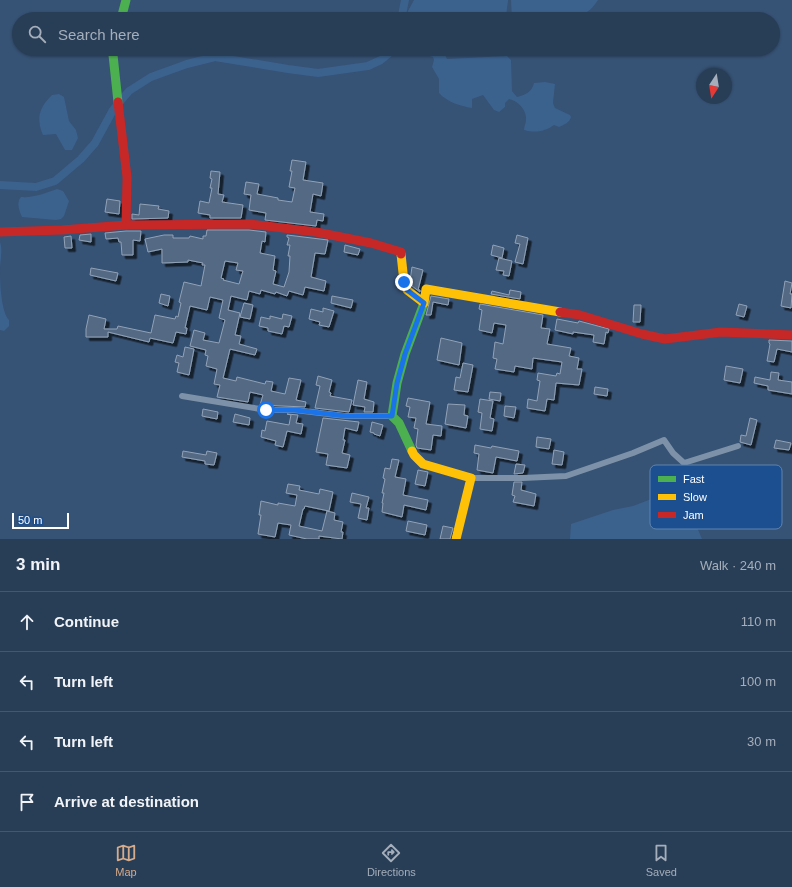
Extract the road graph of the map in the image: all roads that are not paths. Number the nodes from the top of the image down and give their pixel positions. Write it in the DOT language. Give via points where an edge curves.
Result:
graph roads {
  1 [pos="126,0"];
  2 [pos="123,12"];
  3 [pos="113,56"];
  4 [pos="126,225"];
  5 [pos="0,232"];
  6 [pos="424,303"];
  7 [pos="792,335"];
  8 [pos="182,396"];
  9 [pos="392,416"];
  10 [pos="738,446"];
  11 [pos="471,478"];
  12 [pos="456,539"];
  1 -- 2 [label="street"];
  3 -- 4 [label="street" via="127,177"];
  4 -- 5 [label="street"];
  4 -- 6 [label="street" via="250,224 316,232 371,243 401,252 407,290"];
  6 -- 7 [label="street" via="426,289 580,315 665,339 721,332"];
  6 -- 9 [label="street" via="405,354"];
  8 -- 9 [label="street" via="266,410 295,410 346,416"];
  9 -- 11 [label="street" via="399,423 414,455 423,464"];
  10 -- 11 [label="street" via="684,463 664,440 566,476"];
  11 -- 12 [label="street"];
}
